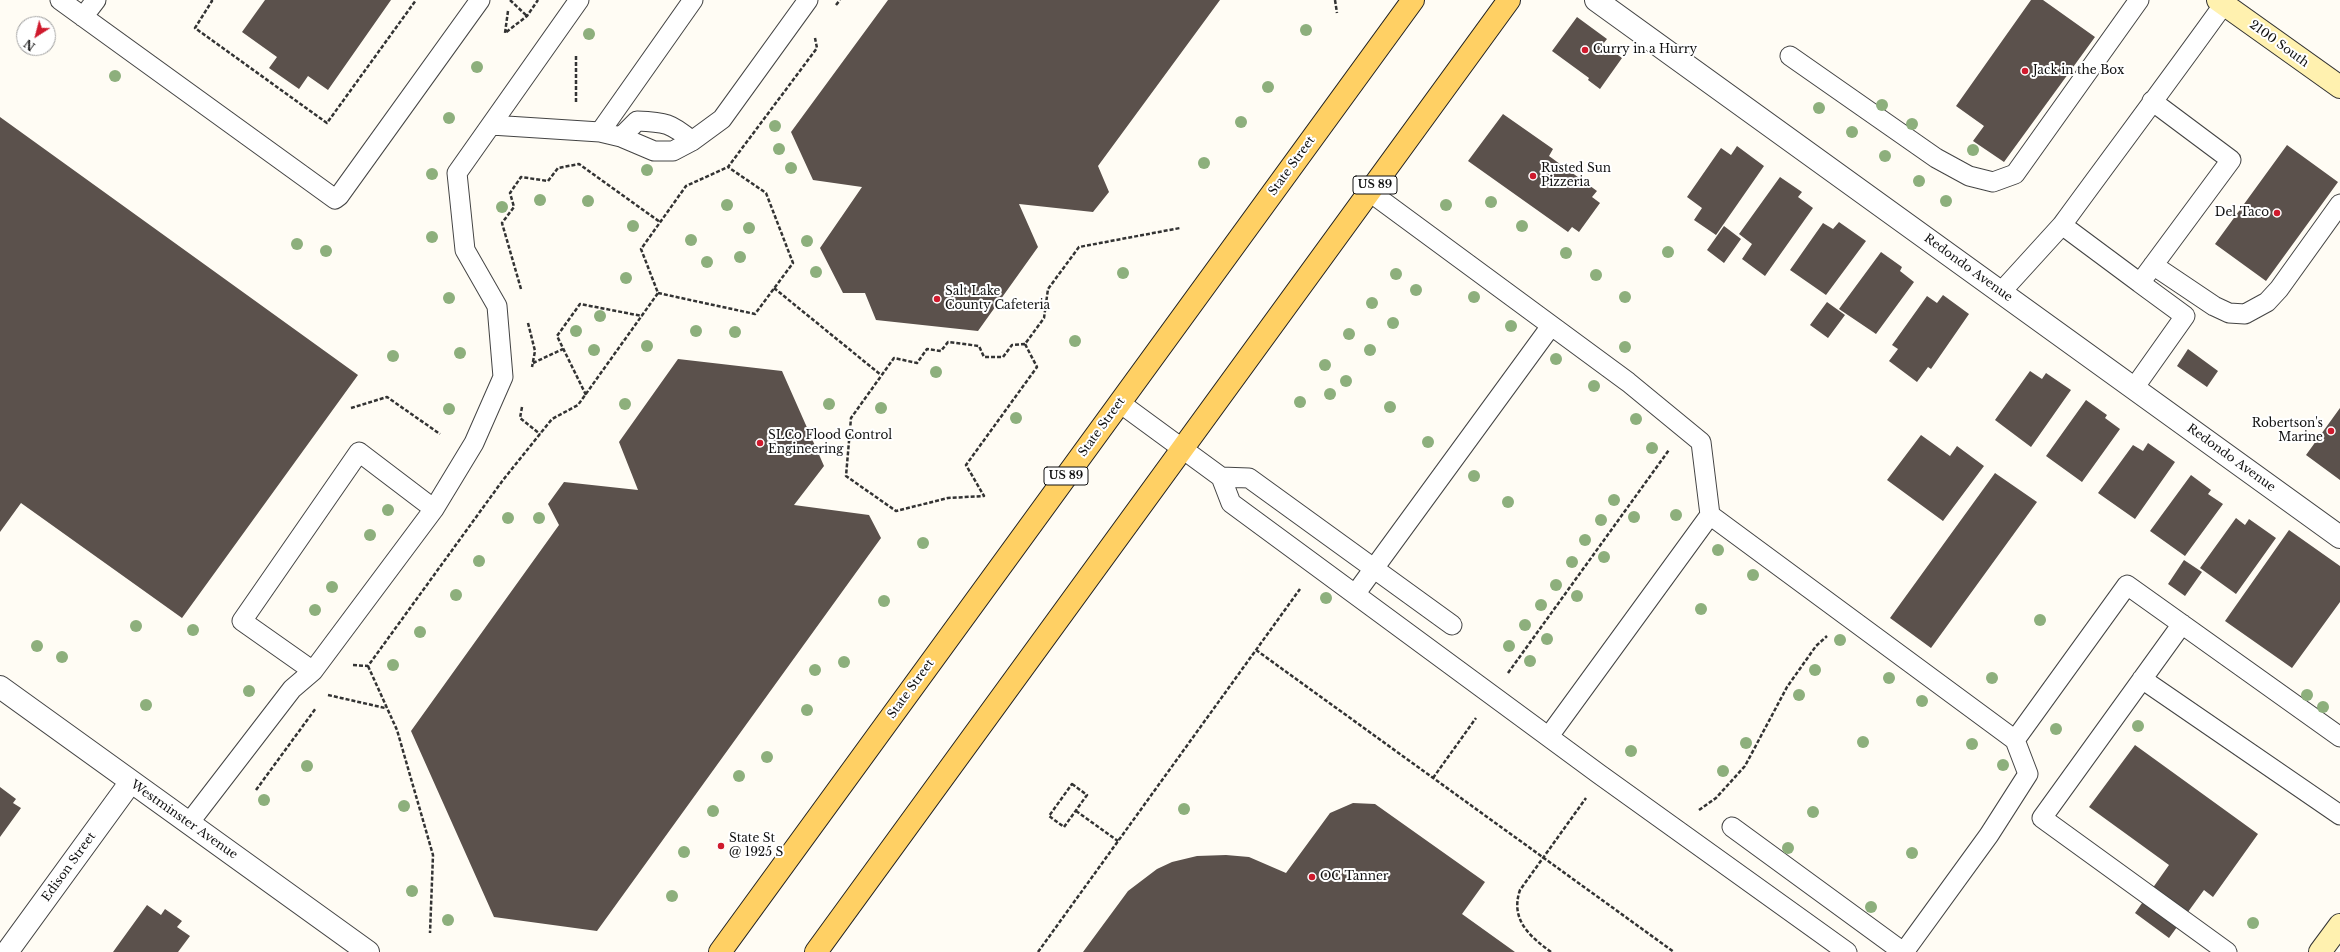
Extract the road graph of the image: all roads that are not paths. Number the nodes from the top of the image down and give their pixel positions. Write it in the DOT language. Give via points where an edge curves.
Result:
graph roads {
  1 [pos="60,0"];
  2 [pos="96,0"];
  3 [pos="480,0"];
  4 [pos="579,0"];
  5 [pos="693,0"];
  6 [pos="808,0"];
  7 [pos="1413,0"];
  8 [pos="1509,0"];
  9 [pos="1596,0"];
  10 [pos="2139,0"];
  11 [pos="2221,2"];
  12 [pos="83,17"];
  13 [pos="1790,56"];
  14 [pos="2340,87"];
  15 [pos="2152,101"];
  16 [pos="491,125"];
  17 [pos="600,132"];
  18 [pos="621,137"];
  19 [pos="692,141"];
  20 [pos="1370,192"];
  21 [pos="2340,204"];
  22 [pos="2062,225"];
  23 [pos="2153,265"];
  24 [pos="2140,283"];
  25 [pos="2001,292"];
  26 [pos="1551,326"];
  27 [pos="2134,388"];
  28 [pos="1120,403"];
  29 [pos="1182,449"];
  30 [pos="1222,476"];
  31 [pos="434,509"];
  32 [pos="1710,515"];
  33 [pos="2340,537"];
  34 [pos="1374,568"];
  35 [pos="1356,593"];
  36 [pos="2182,624"];
  37 [pos="1452,625"];
  38 [pos="313,671"];
  39 [pos="2142,679"];
  40 [pos="0,687"];
  41 [pos="1549,736"];
  42 [pos="2340,737"];
  43 [pos="2015,740"];
  44 [pos="130,783"];
  45 [pos="2340,815"];
  46 [pos="189,823"];
  47 [pos="1732,827"];
  48 [pos="2340,925"];
  49 [pos="360,950"];
  50 [pos="8,952"];
  51 [pos="720,952"];
  52 [pos="816,952"];
  53 [pos="1847,952"];
  54 [pos="1904,952"];
  55 [pos="2227,952"];
  56 [pos="2320,952"];
  1 -- 12 [label="lane"];
  2 -- 12 [label="lane"];
  3 -- 12 [label="lane" via="335,199"];
  4 -- 16 [label="lane"];
  5 -- 17 [label="lane"];
  6 -- 19 [label="lane" via="722,119"];
  7 -- 28 [label="main road, State Street / US 89"];
  8 -- 20 [label="main road, US 89"];
  9 -- 25 [label="street, Redondo Avenue"];
  10 -- 13 [label="lane" via="2015,174 1993,182 1969,176 1936,158"];
  11 -- 14 [label="main road, 2100 South"];
  11 -- 15 [label="lane"];
  15 -- 22 [label="lane"];
  15 -- 23 [label="lane" via="2231,160"];
  16 -- 17 [label="lane"];
  16 -- 31 [label="lane" via="458,173 465,250 497,306 504,377 474,443"];
  17 -- 18 [label="lane"];
  18 -- 19 [label="lane" via="654,151 673,151"];
  18 -- 19 [label="lane" via="637,121 657,122 675,127"];
  20 -- 26 [label="lane"];
  20 -- 29 [label="main road, US 89"];
  21 -- 23 [label="lane" via="2279,289 2267,302 2245,314 2229,313 2214,306"];
  22 -- 24 [label="lane"];
  22 -- 25 [label="lane"];
  23 -- 24 [label="lane"];
  24 -- 27 [label="lane" via="2185,316"];
  25 -- 27 [label="street, Redondo Avenue"];
  26 -- 32 [label="lane" via="1628,382 1701,442"];
  26 -- 34 [label="lane"];
  27 -- 33 [label="street, Redondo Avenue"];
  28 -- 29 [label="lane"];
  28 -- 51 [label="main road, State Street / US 89"];
  29 -- 30 [label="lane"];
  29 -- 52 [label="main road, US 89"];
  30 -- 34 [label="lane" via="1249,478"];
  30 -- 35 [label="lane" via="1232,503"];
  31 -- 38 [label="lane"];
  31 -- 38 [label="lane" via="359,452 242,621"];
  32 -- 41 [label="lane"];
  32 -- 43 [label="lane"];
  34 -- 35 [label="lane"];
  34 -- 37 [label="lane"];
  35 -- 41 [label="lane"];
  36 -- 39 [label="lane"];
  36 -- 42 [label="lane"];
  36 -- 43 [label="lane" via="2127,585"];
  38 -- 46 [label="lane" via="292,689"];
  39 -- 45 [label="lane"];
  39 -- 55 [label="lane" via="2042,818"];
  40 -- 44 [label="street, Westminster Avenue"];
  41 -- 53 [label="lane"];
  43 -- 54 [label="lane" via="2028,774 1989,834"];
  44 -- 46 [label="street, Westminster Avenue"];
  44 -- 50 [label="street, Edison Street"];
  46 -- 49 [label="street, Westminster Avenue"];
  47 -- 54 [label="lane"];
  48 -- 56 [label="main road"];
}
